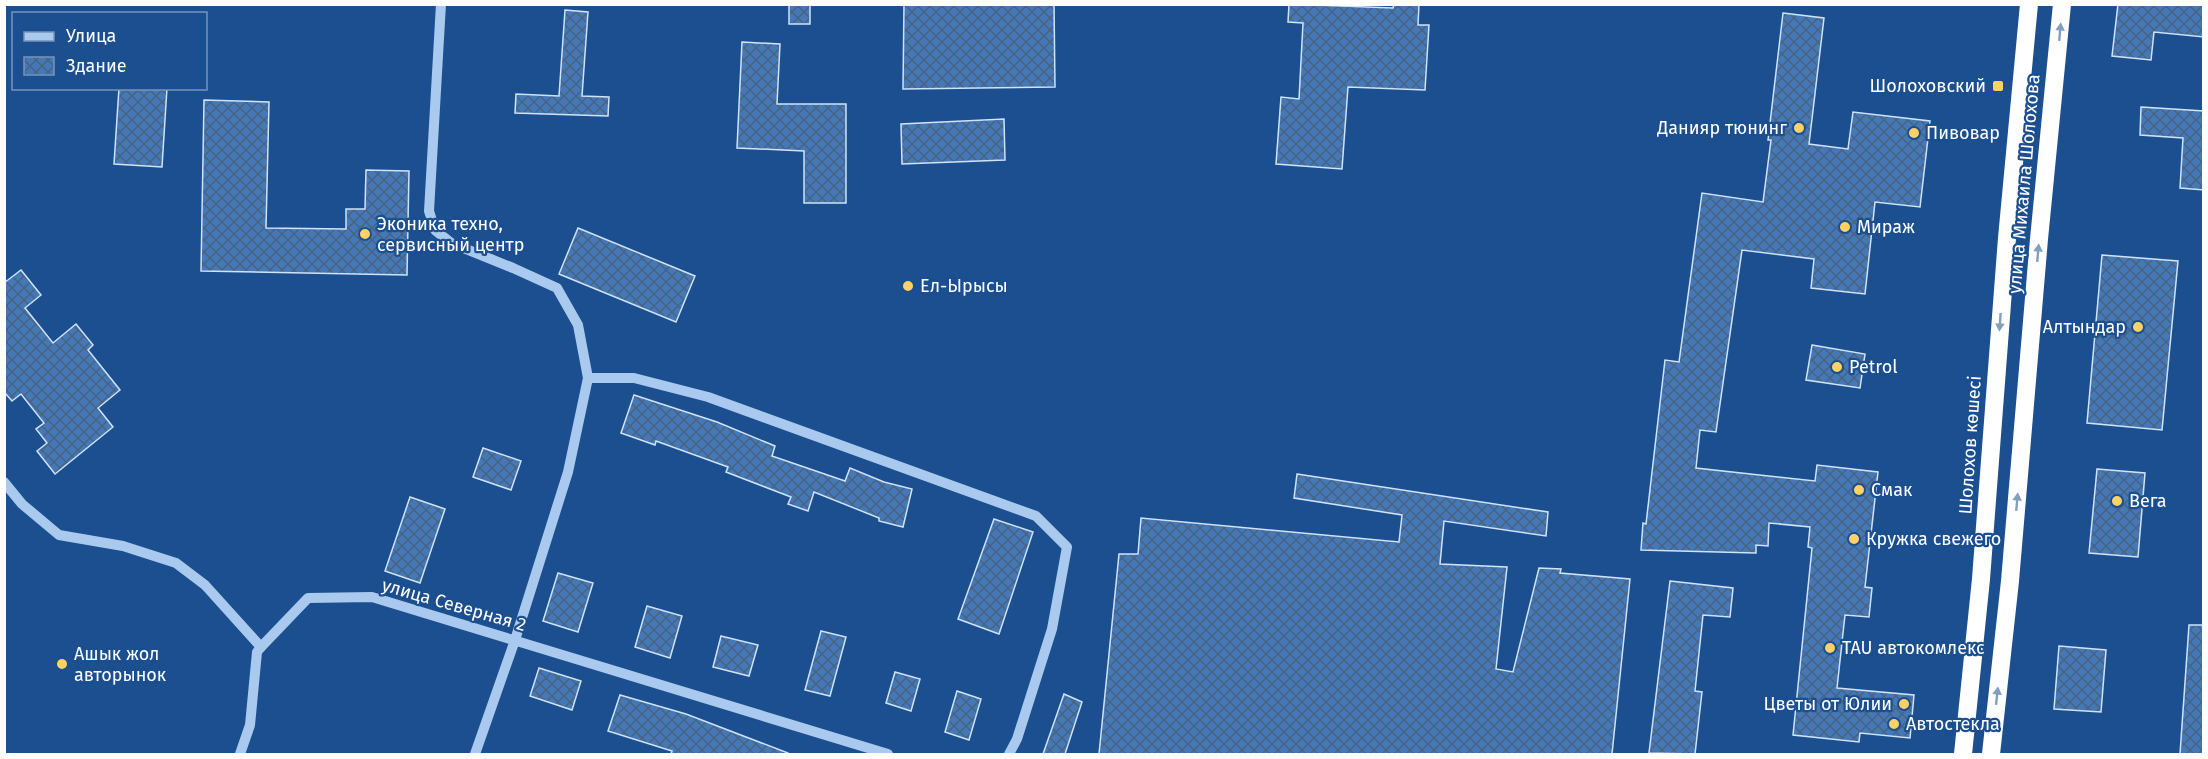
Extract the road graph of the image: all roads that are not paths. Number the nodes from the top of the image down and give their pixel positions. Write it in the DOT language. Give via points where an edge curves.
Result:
graph roads {
  1 [pos="441,4"];
  2 [pos="2029,4"];
  3 [pos="2062,4"];
  4 [pos="2016,138"];
  5 [pos="588,378"];
  6 [pos="4,482"];
  7 [pos="515,640"];
  8 [pos="261,647"];
  9 [pos="240,754"];
  10 [pos="476,754"];
  11 [pos="888,754"];
  12 [pos="1009,754"];
  13 [pos="1963,754"];
  14 [pos="1991,754"];
  1 -- 5 [label="street" via="429,211 435,230 451,243 557,288 578,325"];
  2 -- 4 [label="highway, улица Михаила Шолохова"];
  14 -- 3 [label="highway, улица Михаила Шолохова, one-way"];
  4 -- 13 [label="highway, Шолохов көшесі, one-way"];
  5 -- 7 [label="street" via="567,472"];
  5 -- 12 [label="street" via="634,378 708,397 1036,516 1067,547 1052,629"];
  6 -- 8 [label="street" via="22,504 59,535 123,546 176,563 205,585"];
  7 -- 8 [label="street, улица Северная 2" via="372,597 308,598"];
  7 -- 10 [label="street"];
  7 -- 11 [label="street, улица Северная 2"];
  8 -- 9 [label="street" via="256,652 250,725"];
}
